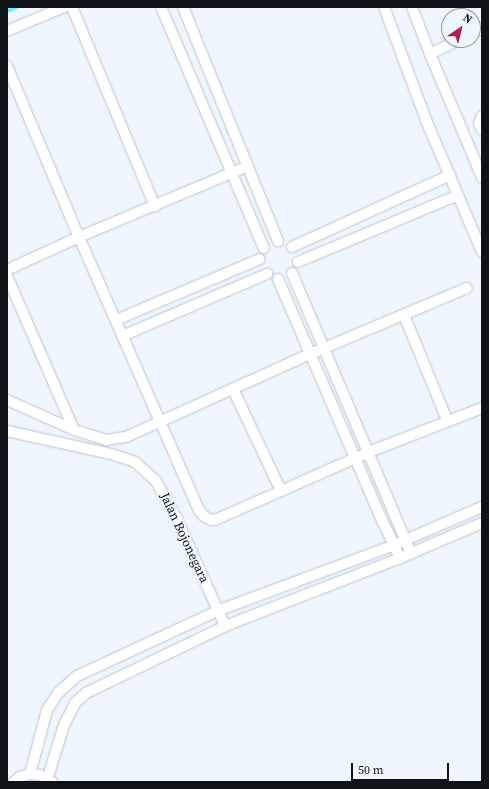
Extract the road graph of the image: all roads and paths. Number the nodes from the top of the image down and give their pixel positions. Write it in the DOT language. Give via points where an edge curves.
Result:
graph roads {
  1 [pos="64,7"];
  2 [pos="72,7"];
  3 [pos="161,7"];
  4 [pos="182,7"];
  5 [pos="384,7"];
  6 [pos="412,7"];
  7 [pos="7,31"];
  8 [pos="442,48"];
  9 [pos="430,54"];
  10 [pos="7,66"];
  11 [pos="482,116"];
  12 [pos="482,130"];
  13 [pos="248,166"];
  14 [pos="232,173"];
  15 [pos="450,175"];
  16 [pos="482,177"];
  17 [pos="458,195"];
  18 [pos="155,206"];
  19 [pos="79,237"];
  20 [pos="278,241"];
  21 [pos="292,247"];
  22 [pos="264,248"];
  23 [pos="482,252"];
  24 [pos="260,259"];
  25 [pos="298,262"];
  26 [pos="7,270"];
  27 [pos="292,273"];
  28 [pos="267,274"];
  29 [pos="7,276"];
  30 [pos="278,279"];
  31 [pos="467,288"];
  32 [pos="404,315"];
  33 [pos="116,320"];
  34 [pos="122,336"];
  35 [pos="323,349"];
  36 [pos="310,354"];
  37 [pos="232,389"];
  38 [pos="7,400"];
  39 [pos="482,408"];
  40 [pos="447,420"];
  41 [pos="161,421"];
  42 [pos="74,430"];
  43 [pos="8,433"];
  44 [pos="369,452"];
  45 [pos="355,458"];
  46 [pos="281,491"];
  47 [pos="482,507"];
  48 [pos="482,523"];
  49 [pos="405,540"];
  50 [pos="394,545"];
  51 [pos="411,554"];
  52 [pos="400,558"];
  53 [pos="217,610"];
  54 [pos="225,626"];
  55 [pos="30,774"];
  56 [pos="50,781"];
  57 [pos="14,782"];
  1 -- 7 [label="street"];
  2 -- 18 [label="street"];
  3 -- 14 [label="street"];
  4 -- 13 [label="street"];
  5 -- 15 [label="street" via="426,120"];
  6 -- 9 [label="street"];
  8 -- 9 [label="street"];
  9 -- 16 [label="street"];
  10 -- 19 [label="street"];
  11 -- 12 [label="street" via="479,123"];
  13 -- 14 [label="street"];
  13 -- 20 [label="street"];
  14 -- 18 [label="street"];
  14 -- 22 [label="street"];
  15 -- 17 [label="street"];
  15 -- 21 [label="street"];
  17 -- 23 [label="street"];
  17 -- 25 [label="street"];
  18 -- 19 [label="street"];
  19 -- 26 [label="street"];
  19 -- 33 [label="street"];
  20 -- 21 [label="street"];
  20 -- 22 [label="street"];
  21 -- 25 [label="street"];
  22 -- 24 [label="street"];
  24 -- 28 [label="street" via="261,266"];
  24 -- 33 [label="street"];
  25 -- 27 [label="street"];
  27 -- 30 [label="street"];
  27 -- 35 [label="street"];
  28 -- 30 [label="street"];
  28 -- 34 [label="street"];
  29 -- 42 [label="street"];
  30 -- 36 [label="street"];
  31 -- 32 [label="street"];
  32 -- 35 [label="street"];
  32 -- 40 [label="street"];
  33 -- 34 [label="street"];
  34 -- 41 [label="street"];
  35 -- 36 [label="street"];
  35 -- 44 [label="street"];
  36 -- 37 [label="street"];
  36 -- 45 [label="street"];
  37 -- 41 [label="street"];
  37 -- 46 [label="street"];
  38 -- 42 [label="street"];
  39 -- 40 [label="street"];
  40 -- 44 [label="street"];
  41 -- 42 [label="street" via="126,436 106,440"];
  41 -- 46 [label="street" via="199,510 204,516 211,520 217,519"];
  43 -- 53 [label="street, Jalan Bojonegara" via="111,454 135,462 156,481 173,511"];
  44 -- 45 [label="street"];
  44 -- 49 [label="street"];
  45 -- 46 [label="street"];
  45 -- 50 [label="street"];
  47 -- 49 [label="street"];
  48 -- 51 [label="street"];
  49 -- 50 [label="street"];
  49 -- 51 [label="street"];
  50 -- 52 [label="street"];
  50 -- 53 [label="street"];
  51 -- 52 [label="street"];
  52 -- 54 [label="street"];
  53 -- 54 [label="street, Jalan Bojonegara"];
  53 -- 55 [label="street" via="77,676 58,693 47,710"];
  54 -- 56 [label="street" via="86,693 75,703 64,725"];
  55 -- 56 [label="street"];
  55 -- 57 [label="street"];
}
